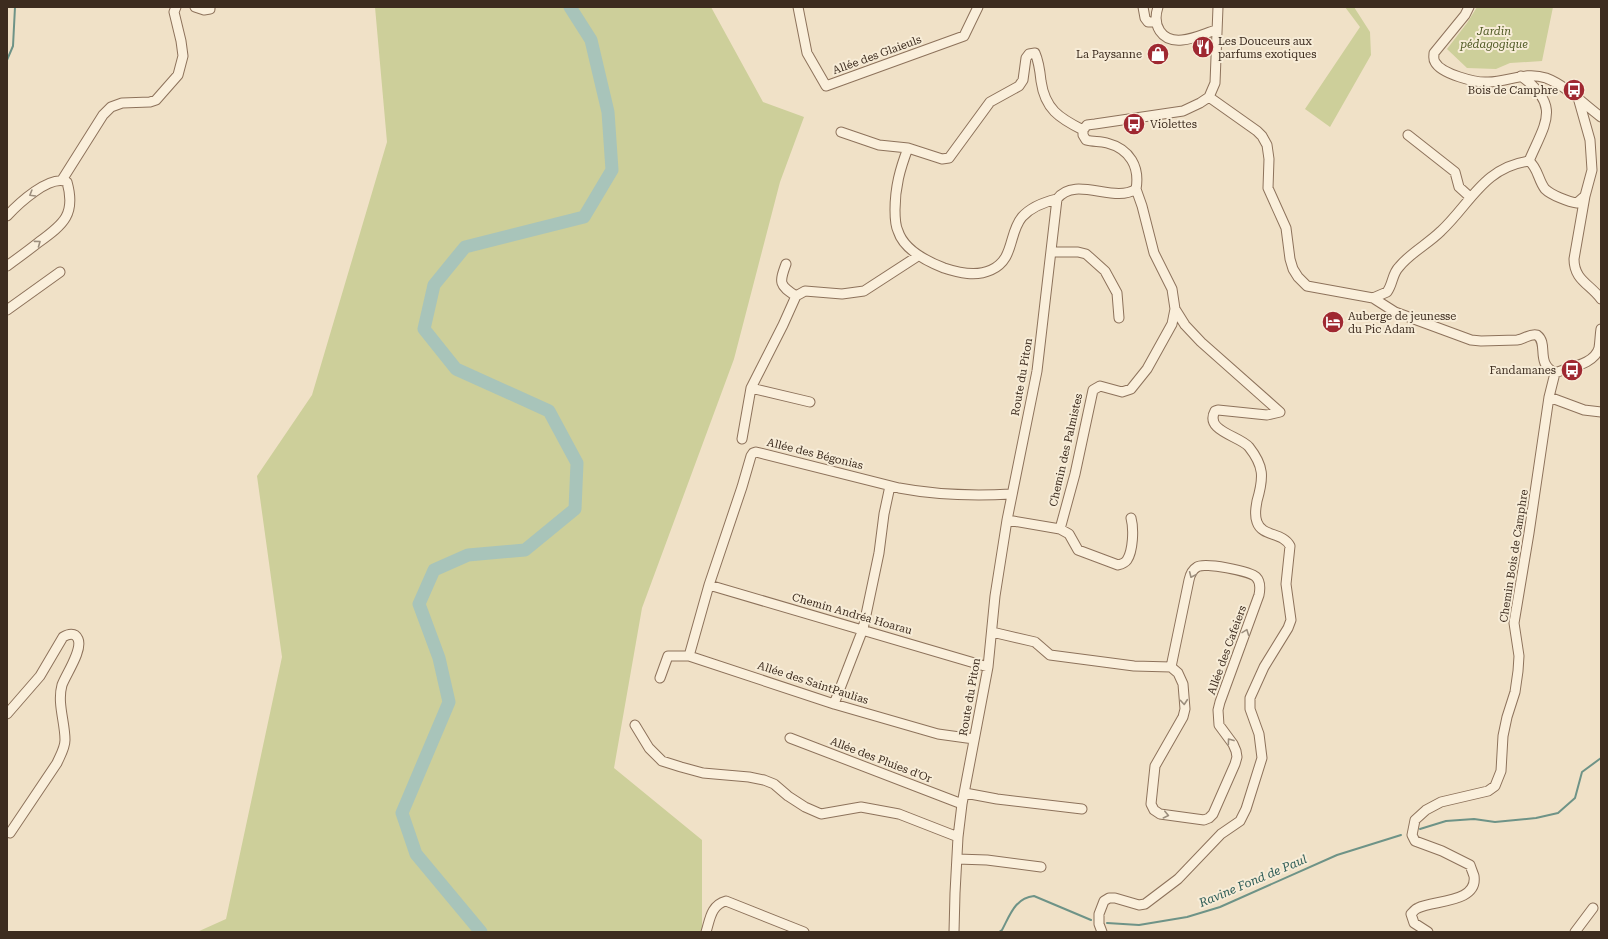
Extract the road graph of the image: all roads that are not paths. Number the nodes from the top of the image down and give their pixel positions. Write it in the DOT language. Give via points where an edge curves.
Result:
graph roads {
  1 [pos="176,7"];
  2 [pos="195,7"];
  3 [pos="210,7"];
  4 [pos="798,7"];
  5 [pos="978,7"];
  6 [pos="1143,7"];
  7 [pos="1158,7"];
  8 [pos="1218,7"];
  9 [pos="1469,7"];
  10 [pos="1156,22"];
  11 [pos="1216,30"];
  12 [pos="1521,76"];
  13 [pos="1209,97"];
  14 [pos="1579,101"];
  15 [pos="1601,117"];
  16 [pos="1083,130"];
  17 [pos="842,132"];
  18 [pos="1408,135"];
  19 [pos="908,148"];
  20 [pos="1529,161"];
  21 [pos="62,180"];
  22 [pos="1136,189"];
  23 [pos="1585,196"];
  24 [pos="1470,197"];
  25 [pos="1057,199"];
  26 [pos="7,216"];
  27 [pos="1051,252"];
  28 [pos="918,256"];
  29 [pos="786,264"];
  30 [pos="7,266"];
  31 [pos="60,272"];
  32 [pos="796,296"];
  33 [pos="1373,298"];
  34 [pos="1601,299"];
  35 [pos="1175,309"];
  36 [pos="7,310"];
  37 [pos="1119,318"];
  38 [pos="1601,329"];
  39 [pos="1555,373"];
  40 [pos="751,388"];
  41 [pos="1549,397"];
  42 [pos="810,402"];
  43 [pos="1601,412"];
  44 [pos="742,439"];
  45 [pos="890,486"];
  46 [pos="1012,494"];
  47 [pos="1131,518"];
  48 [pos="1007,520"];
  49 [pos="1060,529"];
  50 [pos="708,584"];
  51 [pos="863,629"];
  52 [pos="992,632"];
  53 [pos="689,656"];
  54 [pos="988,667"];
  55 [pos="1171,667"];
  56 [pos="660,678"];
  57 [pos="834,704"];
  58 [pos="7,714"];
  59 [pos="635,725"];
  60 [pos="790,738"];
  61 [pos="974,739"];
  62 [pos="965,793"];
  63 [pos="962,804"];
  64 [pos="1082,809"];
  65 [pos="10,833"];
  66 [pos="958,837"];
  67 [pos="957,859"];
  68 [pos="1041,867"];
  69 [pos="1593,908"];
  70 [pos="706,932"];
  71 [pos="804,932"];
  72 [pos="954,932"];
  73 [pos="1102,932"];
  74 [pos="1428,932"];
  75 [pos="1575,932"];
  1 -- 21 [label="street" via="174,12 183,56 178,75 156,100 122,103 111,107 103,115"];
  2 -- 3 [label="street" via="204,10"];
  4 -- 5 [label="street, Allée des Glaieuls" via="807,53 826,86 964,36"];
  6 -- 10 [label="street" via="1148,22"];
  7 -- 10 [label="street"];
  8 -- 11 [label="street"];
  9 -- 12 [label="street" via="1466,15 1434,53 1435,64 1454,76 1488,82"];
  10 -- 11 [label="street" via="1161,34 1172,39 1182,40"];
  11 -- 13 [label="street" via="1215,83"];
  12 -- 14 [label="street" via="1547,78 1566,89"];
  12 -- 20 [label="street" via="1537,90 1547,110 1546,121"];
  13 -- 16 [label="street" via="1183,111 1087,125"];
  13 -- 33 [label="street" via="1257,131 1267,145 1268,188 1286,228 1290,259 1298,277 1307,286"];
  14 -- 15 [label="street"];
  14 -- 23 [label="street" via="1590,140 1592,160"];
  16 -- 19 [label="street" via="1051,109 1043,94 1038,59 1035,54 1029,54 1026,58 1023,80 1019,86 990,102 949,158 942,160"];
  16 -- 22 [label="street" via="1086,140 1106,142 1127,154 1137,174"];
  17 -- 19 [label="street" via="879,145"];
  18 -- 24 [label="street" via="1455,172 1459,187"];
  19 -- 28 [label="street" via="898,177 896,216 898,231 907,246"];
  20 -- 23 [label="street" via="1534,165 1545,189 1566,201 1577,203"];
  20 -- 24 [label="street" via="1505,167 1490,176"];
  21 -- 26 [label="street, one-way" via="57,180 30,194"];
  30 -- 21 [label="street, one-way" via="63,224 68,214 71,195 67,182"];
  22 -- 25 [label="street" via="1120,193 1076,189 1064,192"];
  22 -- 35 [label="street, Chemin des Palmistes" via="1154,253 1172,289"];
  23 -- 34 [label="street" via="1574,266 1580,278"];
  24 -- 33 [label="street" via="1445,227 1398,268 1387,292"];
  25 -- 27 [label="street, Route du Piton"];
  25 -- 28 [label="street" via="1043,203 1022,217 1006,258 1001,265 990,271 977,274 959,273"];
  27 -- 37 [label="street" via="1086,254 1105,271 1117,293"];
  27 -- 46 [label="street, Route du Piton" via="1037,372"];
  28 -- 32 [label="street" via="864,291 842,294 805,291"];
  29 -- 32 [label="street" via="781,283"];
  31 -- 36 [label="street"];
  32 -- 40 [label="street"];
  33 -- 39 [label="street" via="1395,312 1471,340 1517,340 1532,334 1538,335 1542,340 1544,362"];
  35 -- 49 [label="street, Chemin des Palmistes" via="1172,324 1147,369 1131,389 1122,392 1100,386 1093,390"];
  35 -- 73 [label="street, Chemin des Palmistes" via="1185,326 1201,342 1280,412 1267,415 1218,410 1213,414 1216,427 1247,444 1260,464 1262,485 1255,517 1266,532 1286,540 1290,546 1286,584 1290,624 1264,666 1250,698 1250,709 1259,734 1262,758 1246,809 1238,823 1222,834 1178,879 1145,904 1139,905 1115,898 1104,901 1099,914"];
  38 -- 39 [label="street" via="1599,347 1594,356 1586,362"];
  39 -- 41 [label="street, Chemin Bois de Camphre"];
  40 -- 42 [label="street"];
  40 -- 44 [label="street"];
  41 -- 43 [label="street" via="1584,410"];
  41 -- 74 [label="street, Chemin Bois de Camphre" via="1514,623 1518,671 1503,736 1501,771 1495,786 1488,791 1441,802 1426,810 1415,820 1412,828 1415,840 1470,865 1474,876 1471,892 1417,908 1411,914 1414,923"];
  45 -- 46 [label="street, Allée des Bégonias" via="929,493 978,496"];
  45 -- 50 [label="street, Allée des Bégonias" via="753,453"];
  45 -- 51 [label="street"];
  46 -- 48 [label="street, Route du Piton"];
  47 -- 49 [label="street" via="1132,534 1127,559 1118,564 1078,550 1069,534"];
  48 -- 49 [label="street"];
  48 -- 52 [label="street, Route du Piton"];
  50 -- 51 [label="street, Chemin Andréa Hoarau"];
  50 -- 53 [label="street, Allée des Bégonias"];
  51 -- 54 [label="street, Chemin Andréa Hoarau"];
  51 -- 57 [label="street"];
  52 -- 54 [label="street, Route du Piton"];
  52 -- 55 [label="street" via="1035,642 1054,655 1134,666"];
  53 -- 56 [label="street, Allée des SaintPaulias" via="668,656"];
  53 -- 57 [label="street, Allée des SaintPaulias"];
  54 -- 61 [label="street, Route du Piton"];
  55 -- 55 [label="street, Allée des Cafeiers, one-way" via="1178,673 1183,684 1184,713 1155,766 1151,804 1160,814 1204,820 1213,814 1235,764 1236,751 1219,725 1218,710 1259,595 1256,576 1206,565 1197,566 1189,580"];
  57 -- 61 [label="street, Allée des SaintPaulias" via="938,734"];
  58 -- 65 [label="street" via="40,676 63,637 68,634 77,637 79,648 62,685 65,741 62,751 57,763"];
  59 -- 66 [label="street" via="649,748 662,761 703,773 764,780 774,784 805,807 821,814 860,807 899,814"];
  60 -- 63 [label="street, Allée des Pluies d'Or"];
  61 -- 62 [label="street, Route du Piton"];
  62 -- 63 [label="street, Route du Piton"];
  62 -- 64 [label="street"];
  63 -- 66 [label="street, Route du Piton"];
  66 -- 67 [label="street, Route du Piton"];
  67 -- 68 [label="street"];
  67 -- 72 [label="street, Route du Piton"];
  69 -- 75 [label="street"];
  70 -- 71 [label="street" via="713,908 726,901"];
}
